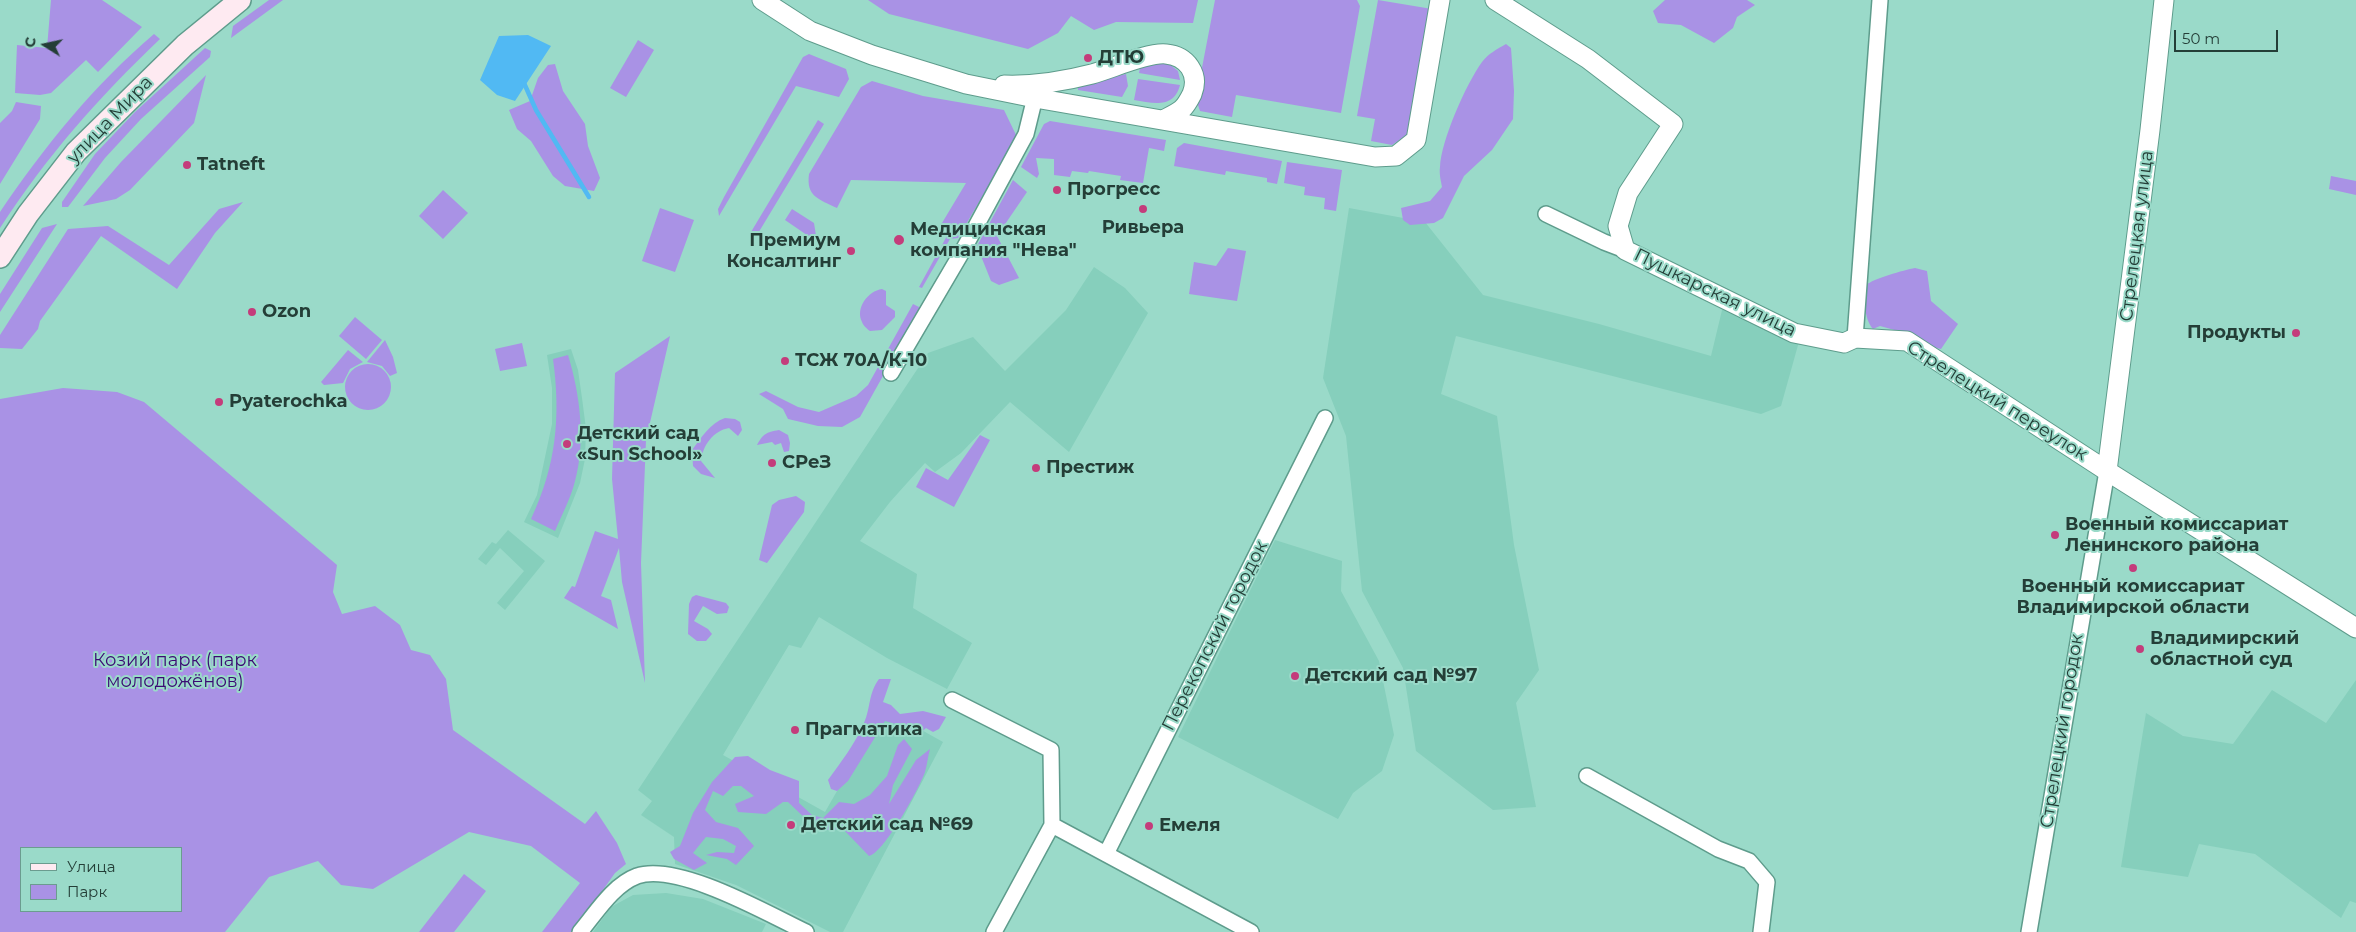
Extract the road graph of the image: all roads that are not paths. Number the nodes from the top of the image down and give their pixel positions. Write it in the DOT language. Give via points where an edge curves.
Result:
graph roads {
  1 [pos="240,0"];
  2 [pos="762,0"];
  3 [pos="1440,0"];
  4 [pos="1494,0"];
  5 [pos="1880,0"];
  6 [pos="2164,0"];
  7 [pos="1037,91"];
  8 [pos="1165,119"];
  9 [pos="1546,214"];
  10 [pos="1625,250"];
  11 [pos="0,258"];
  12 [pos="1855,338"];
  13 [pos="891,373"];
  14 [pos="1325,418"];
  15 [pos="2107,471"];
  16 [pos="2356,628"];
  17 [pos="952,700"];
  18 [pos="1587,776"];
  19 [pos="1052,826"];
  20 [pos="1106,854"];
  21 [pos="580,932"];
  22 [pos="806,932"];
  23 [pos="994,932"];
  24 [pos="1251,932"];
  25 [pos="1761,932"];
  26 [pos="2029,932"];
  1 -- 11 [label="main road, улица Мира" via="185,45 76,152 28,214"];
  2 -- 7 [label="street" via="810,31 872,55 966,84"];
  3 -- 8 [label="street" via="1416,140 1396,156 1375,157"];
  4 -- 10 [label="street, Пушкарская улица" via="1588,59 1674,124 1628,193 1618,226"];
  5 -- 12 [label="street"];
  6 -- 15 [label="street, Стрелецкая улица"];
  7 -- 8 [label="street"];
  7 -- 8 [label="street" via="1164,54 1180,57 1192,67 1195,87 1185,109"];
  7 -- 13 [label="street" via="1026,134"];
  9 -- 10 [label="street"];
  10 -- 12 [label="street, Пушкарская улица" via="1794,333 1844,343"];
  12 -- 15 [label="street, Стрелецкий переулок" via="1907,341"];
  14 -- 20 [label="street, Перекопский городок"];
  15 -- 16 [label="street, Стрелецкий переулок"];
  15 -- 26 [label="street, Стрелецкий городок"];
  17 -- 19 [label="street" via="1051,750"];
  18 -- 25 [label="street" via="1718,849 1749,861 1767,882"];
  19 -- 20 [label="street"];
  19 -- 23 [label="street"];
  20 -- 24 [label="street"];
  21 -- 22 [label="street" via="626,882 650,874 681,876"];
}
